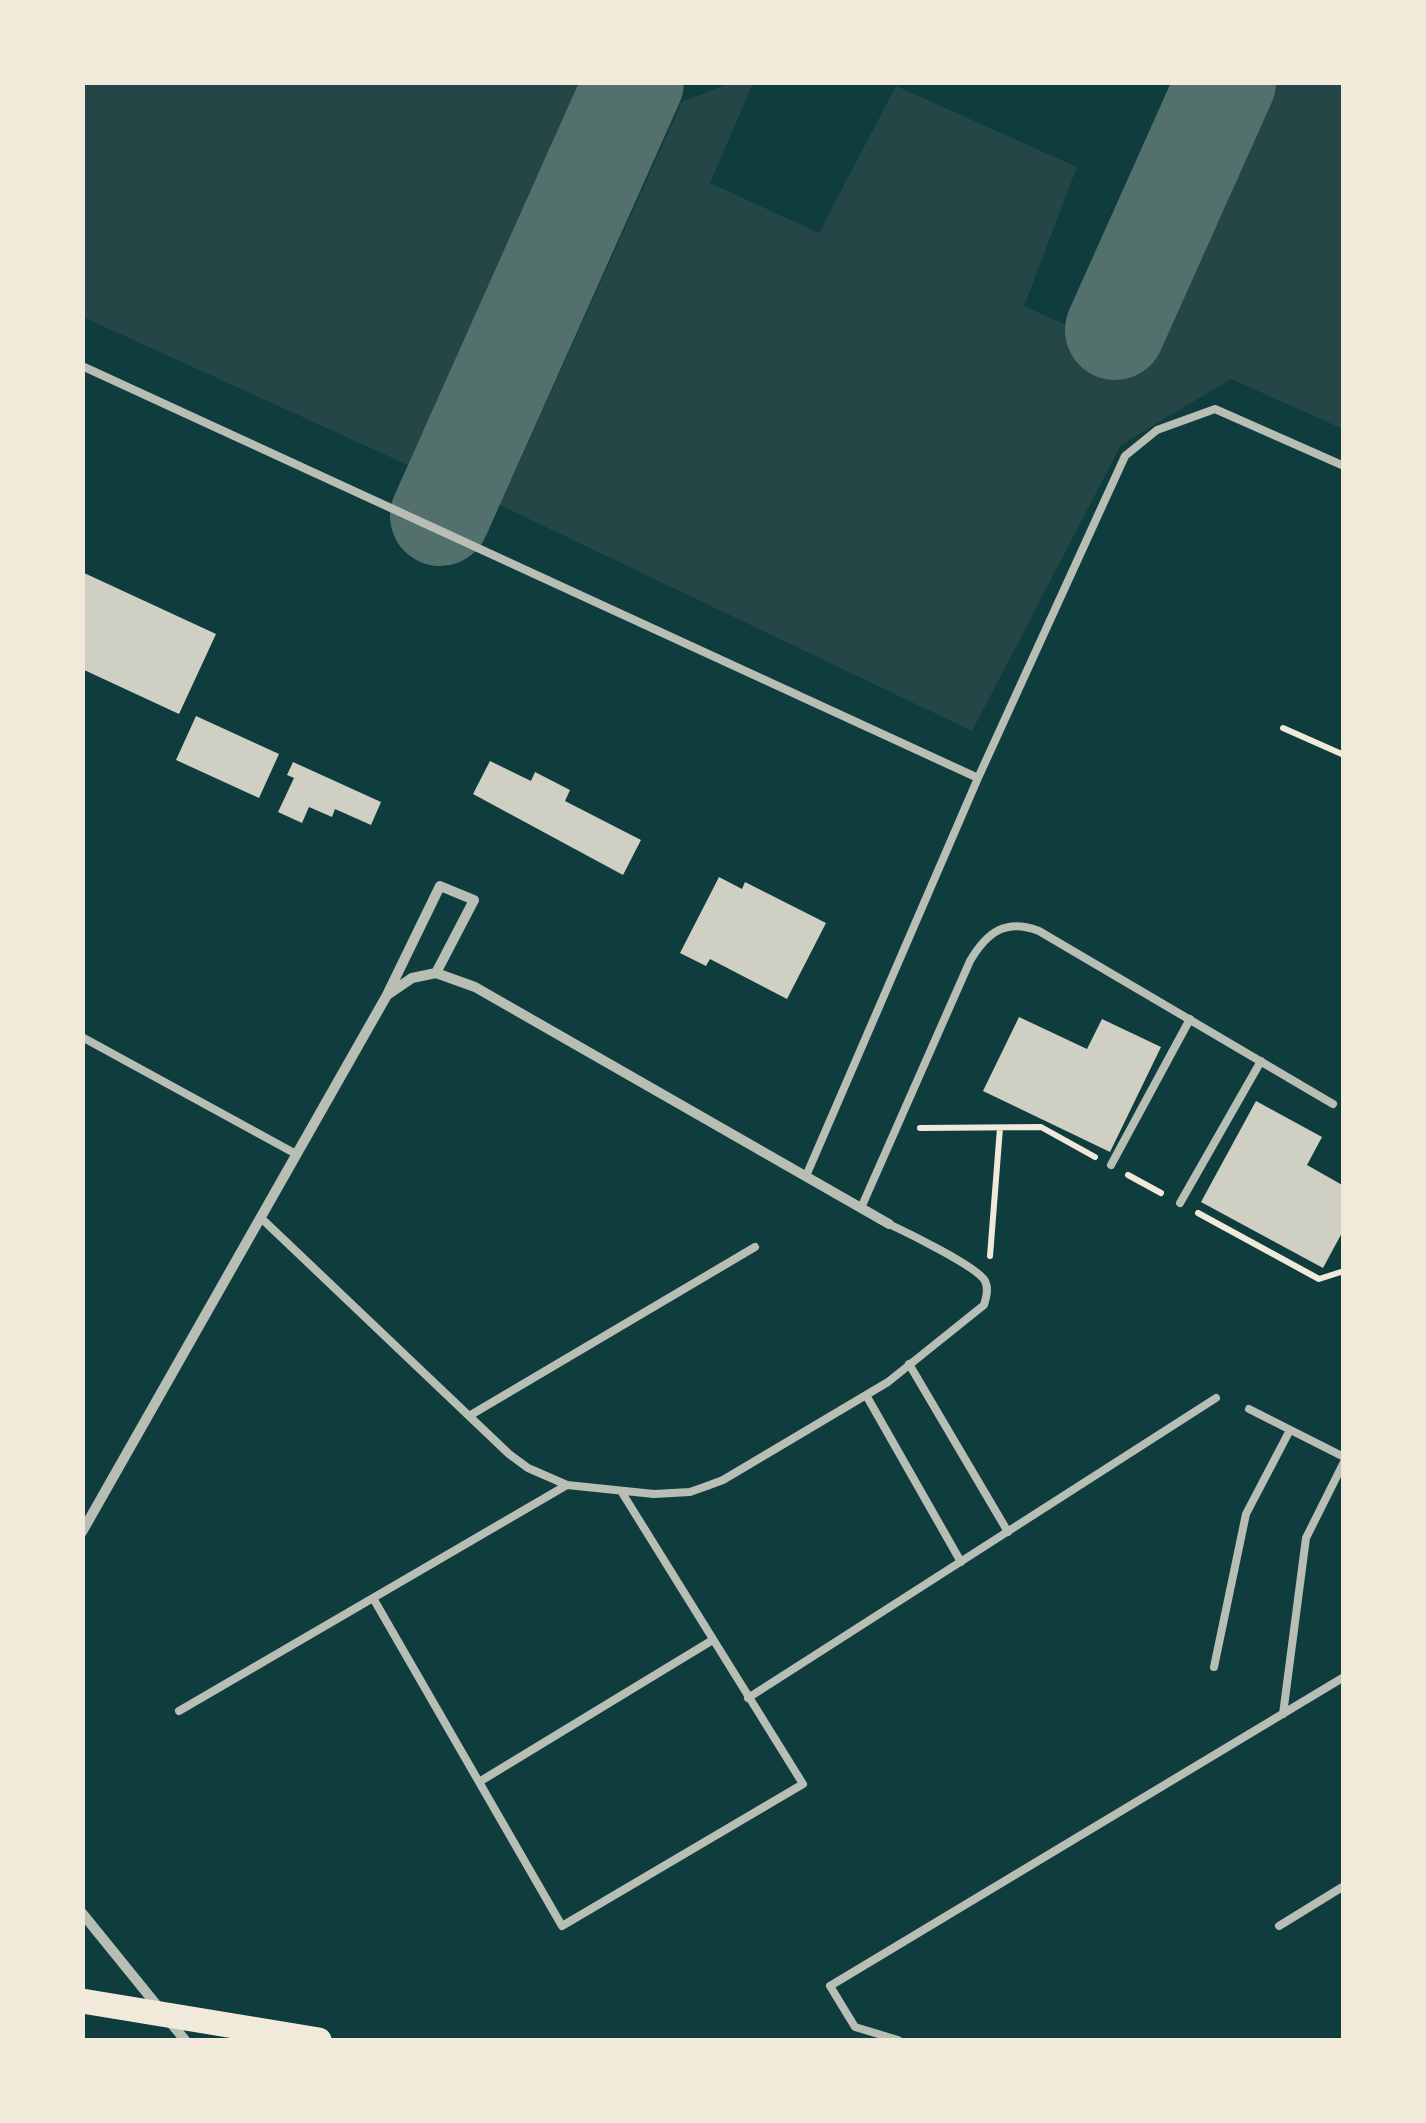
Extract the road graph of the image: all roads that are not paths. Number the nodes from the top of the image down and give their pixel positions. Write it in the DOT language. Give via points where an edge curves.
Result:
graph roads {
  1 [pos="82,366"];
  2 [pos="1344,466"];
  3 [pos="978,778"];
  4 [pos="436,974"];
  5 [pos="387,995"];
  6 [pos="1190,1019"];
  7 [pos="82,1037"];
  8 [pos="1262,1061"];
  9 [pos="1334,1104"];
  10 [pos="296,1154"];
  11 [pos="1110,1165"];
  12 [pos="806,1176"];
  13 [pos="1180,1203"];
  14 [pos="861,1208"];
  15 [pos="260,1217"];
  16 [pos="888,1224"];
  17 [pos="755,1247"];
  18 [pos="910,1364"];
  19 [pos="866,1395"];
  20 [pos="1216,1398"];
  21 [pos="1248,1409"];
  22 [pos="469,1416"];
  23 [pos="1290,1430"];
  24 [pos="1344,1460"];
  25 [pos="567,1485"];
  26 [pos="622,1491"];
  27 [pos="82,1532"];
  28 [pos="1008,1532"];
  29 [pos="961,1562"];
  30 [pos="373,1598"];
  31 [pos="711,1641"];
  32 [pos="1214,1667"];
  33 [pos="1344,1677"];
  34 [pos="748,1698"];
  35 [pos="179,1711"];
  36 [pos="1283,1714"];
  37 [pos="479,1782"];
  38 [pos="1344,1886"];
  39 [pos="82,1912"];
  40 [pos="1279,1926"];
  41 [pos="82,2002"];
  42 [pos="184,2040"];
  43 [pos="319,2040"];
  44 [pos="898,2040"];
  1 -- 3 [label="lane"];
  2 -- 3 [label="lane" via="1216,409 1157,430 1125,456"];
  3 -- 12 [label="lane"];
  4 -- 5 [label="street" via="412,978"];
  4 -- 5 [label="street" via="474,900 440,886"];
  4 -- 12 [label="street" via="475,987"];
  5 -- 10 [label="street"];
  6 -- 8 [label="lane"];
  6 -- 11 [label="lane"];
  6 -- 14 [label="lane" via="1039,931 1024,925 995,930 970,961"];
  7 -- 10 [label="lane"];
  8 -- 9 [label="lane"];
  8 -- 13 [label="lane"];
  10 -- 15 [label="street"];
  12 -- 14 [label="street"];
  14 -- 16 [label="street"];
  15 -- 22 [label="lane"];
  15 -- 27 [label="street"];
  16 -- 18 [label="lane" via="972,1269 987,1293 984,1305"];
  17 -- 22 [label="lane"];
  18 -- 19 [label="lane"];
  18 -- 28 [label="lane"];
  19 -- 26 [label="lane" via="707,1486 674,1493"];
  19 -- 29 [label="lane"];
  20 -- 28 [label="lane"];
  21 -- 23 [label="lane"];
  22 -- 25 [label="lane" via="528,1468"];
  23 -- 24 [label="lane"];
  23 -- 32 [label="lane" via="1246,1514"];
  24 -- 36 [label="lane" via="1306,1538"];
  25 -- 26 [label="lane"];
  25 -- 30 [label="lane"];
  26 -- 31 [label="lane"];
  28 -- 29 [label="lane"];
  29 -- 34 [label="lane"];
  30 -- 35 [label="lane"];
  30 -- 37 [label="lane"];
  31 -- 34 [label="lane"];
  31 -- 37 [label="lane"];
  33 -- 36 [label="lane"];
  34 -- 37 [label="lane" via="803,1784 562,1926"];
  36 -- 44 [label="lane" via="830,1986 855,2028"];
  38 -- 40 [label="lane"];
  39 -- 42 [label="street"];
  41 -- 43 [label="main road"];
}
